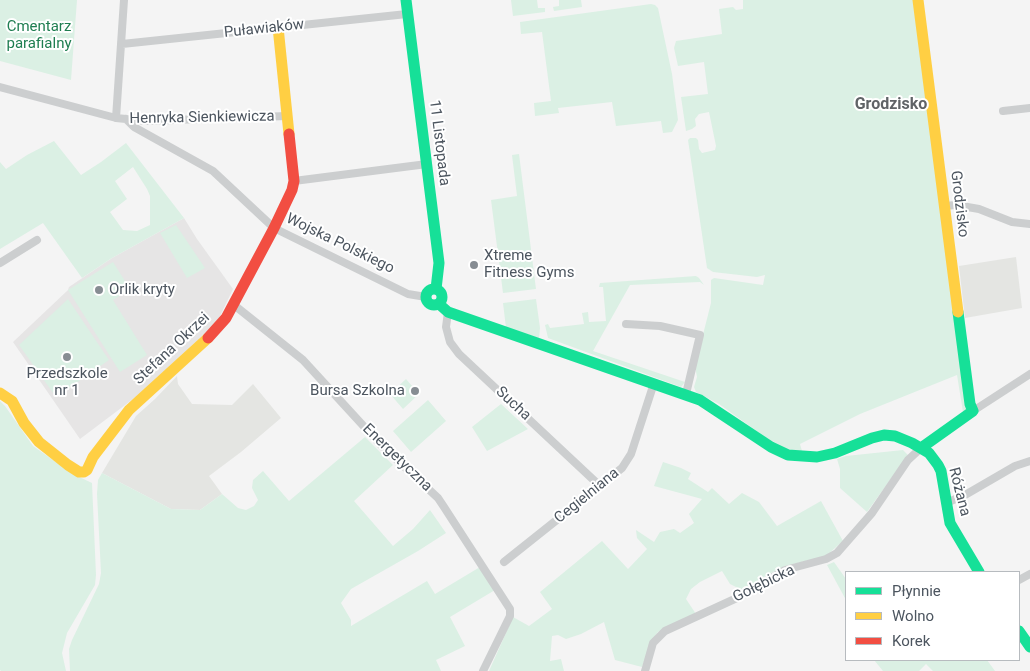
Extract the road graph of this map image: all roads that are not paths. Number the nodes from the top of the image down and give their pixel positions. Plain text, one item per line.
1 (124, 0) edge
2 (406, 0) edge
3 (918, 0) edge
4 (407, 14) junction
5 (278, 27) junction
6 (122, 44) junction
7 (0, 87) edge
8 (1030, 108) edge
9 (1003, 111) dead end
10 (287, 116) junction
11 (116, 118) junction
12 (126, 119) junction
13 (427, 164) junction
14 (294, 181) junction
15 (944, 206) junction
16 (1030, 224) edge
17 (274, 228) junction
18 (37, 240) dead end
19 (0, 263) edge
20 (436, 289) junction
21 (426, 297) junction
22 (234, 305) junction
23 (444, 308) junction
24 (626, 324) dead end
25 (1030, 374) edge
26 (654, 383) junction
27 (0, 393) edge
28 (686, 394) junction
29 (973, 411) junction
30 (921, 448) junction
31 (1030, 461) edge
32 (600, 486) junction
33 (946, 503) junction
34 (504, 562) dead end
35 (978, 571) edge
36 (1020, 632) edge
37 (1030, 647) edge
38 (484, 671) edge
39 (644, 671) edge

1 - 6 street
2 - 4 street, 11 Listopada
3 - 15 street, Grodzisko
4 - 5 street, Puławiaków
4 - 13 street, 11 Listopada
5 - 6 street, Puławiaków
5 - 10 street
6 - 11 street
7 - 11 street, Henryka Sienkiewicza
8 - 9 street
10 - 12 street, Henryka Sienkiewicza
10 - 14 street
11 - 12 street, Henryka Sienkiewicza
12 - 17 street, Wojska Polskiego
13 - 14 street
13 - 20 street, 11 Listopada
14 - 17 street, Stefana Okrzei
15 - 16 street
15 - 29 street, Grodzisko
17 - 21 street, Wojska Polskiego
17 - 22 street, Stefana Okrzei
18 - 19 street
20 - 21 street
20 - 23 street, 11 Listopada
21 - 23 street
22 - 27 street, Stefana Okrzei
22 - 38 street, Energetyczna
23 - 26 street
23 - 32 street, Sucha
24 - 28 street
25 - 29 street
26 - 28 street
26 - 32 street, Cegielniana
28 - 30 street
29 - 30 street
30 - 33 street, Różana
30 - 39 street, Gołębicka
31 - 33 street
32 - 34 street, Cegielniana
33 - 35 street, Różana
36 - 37 street

